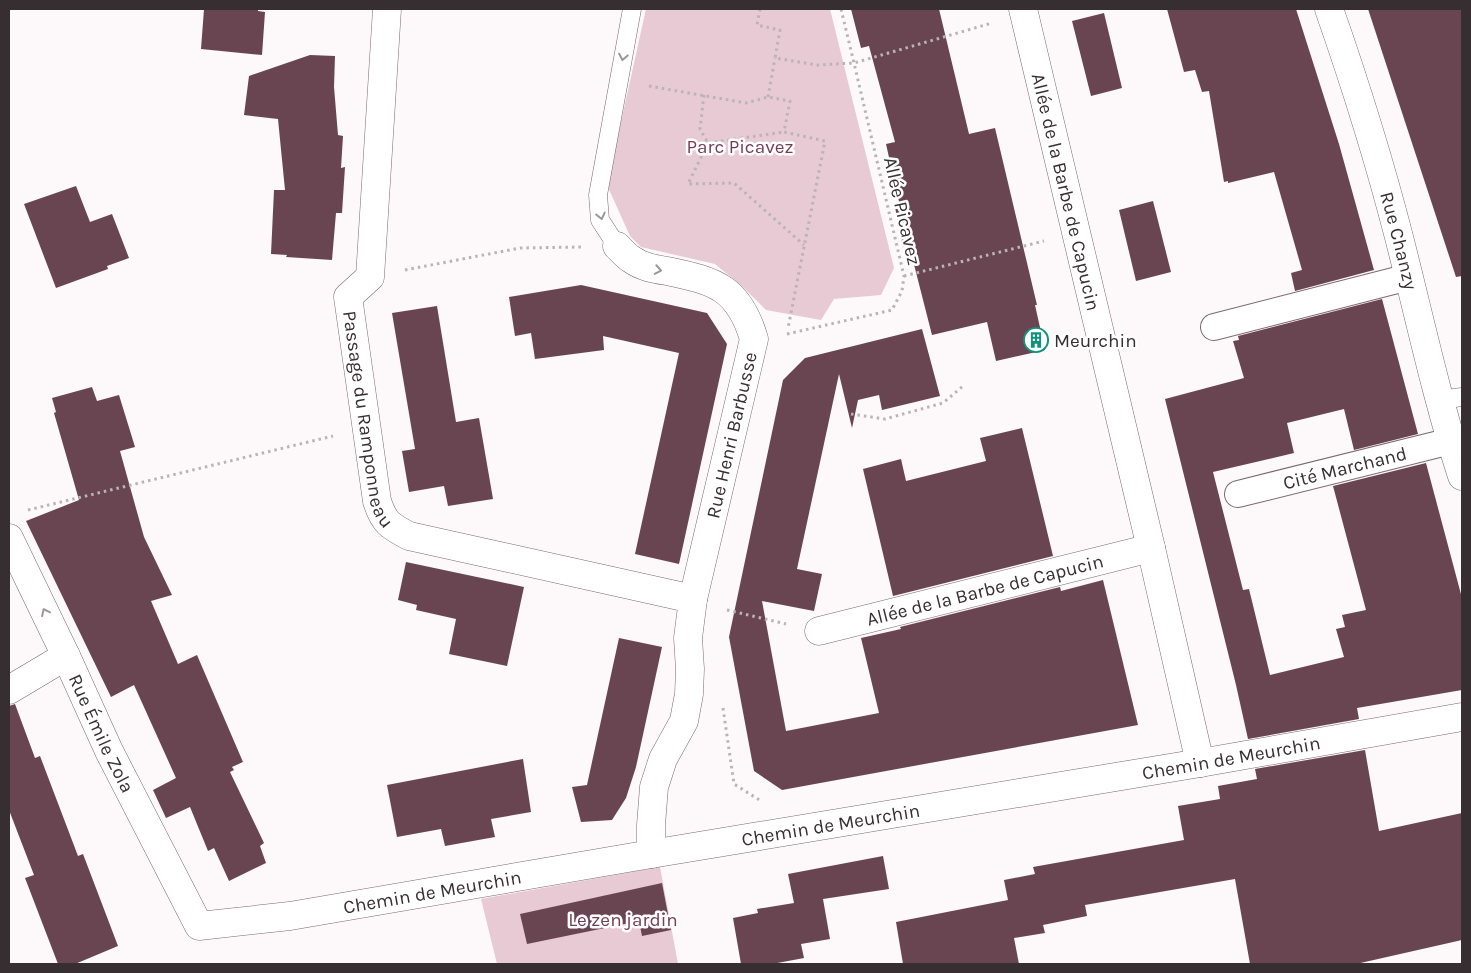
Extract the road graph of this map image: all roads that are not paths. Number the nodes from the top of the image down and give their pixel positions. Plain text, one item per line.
1 (387, 9) edge
2 (632, 9) edge
3 (1329, 9) edge
4 (1023, 11) edge
5 (617, 246) joint
6 (1409, 277) junction
7 (1214, 327) dead end
8 (1451, 399) edge
9 (1451, 441) junction
10 (1462, 476) edge
11 (1238, 494) dead end
12 (9, 538) edge
13 (1152, 548) junction
14 (693, 599) junction
15 (819, 631) road end
16 (66, 656) junction
17 (9, 690) edge
18 (1462, 717) edge
19 (1200, 763) junction
20 (651, 854) junction
21 (199, 926) joint

1 - 14 street, Passage du Ramponneau
2 -> 5 lane, Rue Henri Barbusse
3 - 6 street, Rue Chanzy
4 - 13 street, Allée de la Barbe de Capucin
5 -> 14 street, Rue Henri Barbusse
6 - 7 street
6 - 8 street, Rue Chanzy
8 - 9 street, Rue Chanzy
9 - 10 street, Rue Chanzy
9 - 11 street, Cité Marchand
16 -> 12 street, Rue Émile Zola
13 - 15 street, Allée de la Barbe de Capucin
13 - 19 street, Allée de la Barbe de Capucin
14 - 20 street, Rue Henri Barbusse
16 - 17 street
16 - 21 street, Rue Émile Zola
18 - 19 street, Chemin de Meurchin
19 - 20 street, Chemin de Meurchin
20 - 21 street, Chemin de Meurchin

